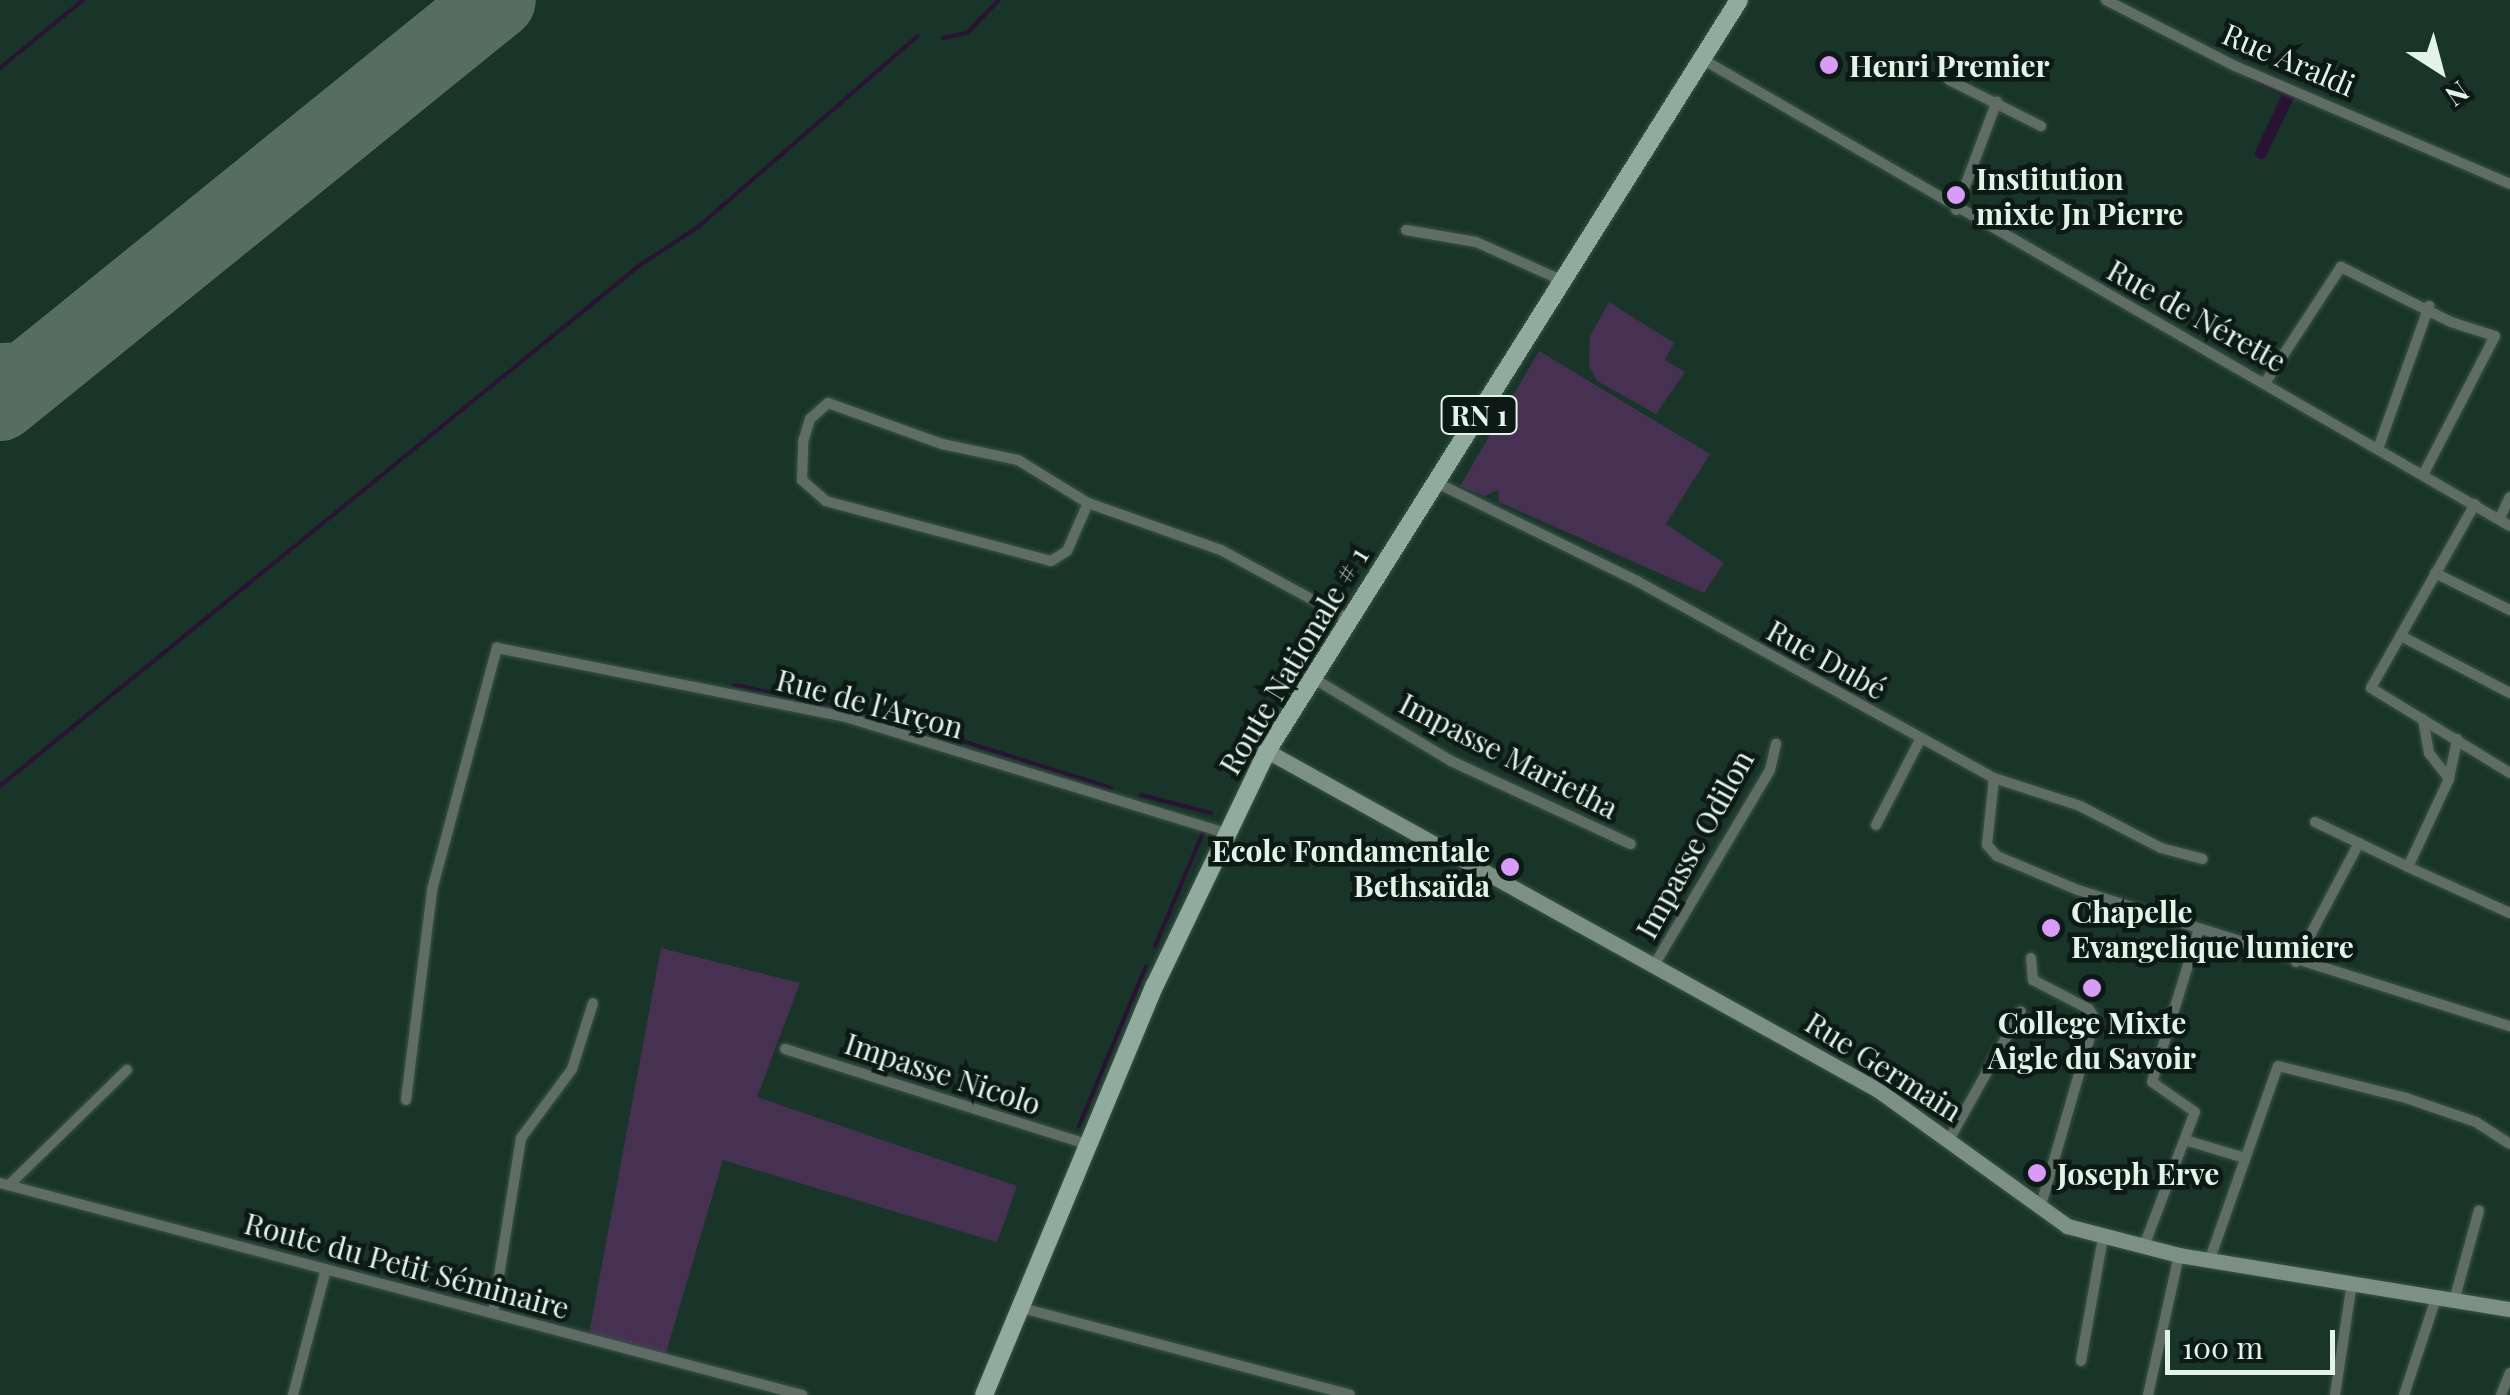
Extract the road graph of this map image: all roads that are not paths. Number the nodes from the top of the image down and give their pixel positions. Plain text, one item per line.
1 (1739, 0) edge
2 (2106, 0) edge
3 (1702, 59) junction
4 (1949, 80) dead end
5 (1997, 100) junction
6 (2042, 126) dead end
7 (2510, 184) edge
8 (1956, 210) junction
9 (1406, 230) dead end
10 (1564, 282) junction
11 (2429, 306) junction
12 (2264, 382) junction
13 (2379, 446) junction
14 (2424, 474) junction
15 (1434, 481) junction
16 (2510, 497) edge
17 (1088, 503) junction
18 (2475, 504) junction
19 (2505, 522) edge
20 (2436, 573) junction
21 (2510, 610) edge
22 (1348, 619) junction
23 (2402, 636) junction
24 (1313, 678) junction
25 (2510, 692) edge
26 (2423, 719) junction
27 (1921, 738) junction
28 (2457, 740) junction
29 (1776, 744) dead end
30 (1267, 750) junction
31 (2510, 772) edge
32 (1994, 778) junction
33 (2448, 779) junction
34 (2315, 822) dead end
35 (1876, 826) dead end
36 (1224, 832) junction
37 (2359, 843) junction
38 (1631, 844) dead end
39 (2203, 858) dead end
40 (2408, 866) junction
41 (2510, 913) edge
42 (2199, 929) junction
43 (2031, 958) dead end
44 (2296, 962) junction
45 (1653, 967) junction
46 (592, 1003) dead end
47 (2021, 1011) dead end
48 (2510, 1026) edge
49 (785, 1049) dead end
50 (127, 1070) dead end
51 (406, 1100) dead end
52 (1950, 1138) junction
53 (2185, 1140) junction
54 (1086, 1144) junction
55 (2510, 1144) edge
56 (2245, 1158) junction
57 (5, 1184) edge
58 (2041, 1204) junction
59 (2480, 1210) dead end
60 (2103, 1237) junction
61 (2144, 1246) junction
62 (2179, 1255) junction
63 (2211, 1256) junction
64 (326, 1269) junction
65 (2352, 1282) junction
66 (2436, 1298) junction
67 (2454, 1300) junction
68 (1018, 1306) junction
69 (2510, 1309) edge
70 (493, 1313) junction
71 (2081, 1360) dead end
72 (2510, 1373) edge
73 (2152, 1394) edge
74 (294, 1395) edge
75 (802, 1395) edge
76 (984, 1395) edge
77 (1350, 1395) edge
78 (2335, 1395) edge
79 (2404, 1395) edge
80 (2501, 1395) edge

1 - 3 main road, Route Nationale # 1 / RN 1
2 - 7 street, Rue Araldi
3 - 8 street, Rue de Nérette
3 - 10 main road, Route Nationale # 1 / RN 1
4 - 5 street
5 - 6 street
5 - 8 street
8 - 12 street, Rue de Nérette
9 - 10 street
10 - 15 main road, Route Nationale # 1 / RN 1
11 - 12 street
11 - 13 street
11 - 14 street
12 - 13 street, Rue de Nérette
13 - 14 street, Rue de Nérette
14 - 18 street, Rue de Nérette
15 - 22 main road, Route Nationale # 1 / RN 1
15 - 27 street, Rue Dubé
16 - 19 street
17 - 17 street
17 - 22 street
18 - 19 street, Rue de Nérette
18 - 20 street
20 - 21 street
20 - 23 street
22 - 24 main road, Route Nationale # 1 / RN 1
23 - 25 street
23 - 26 street
24 - 30 main road, Route Nationale # 1 / RN 1
24 - 38 street, Impasse Marietha
26 - 28 street
26 - 33 street
27 - 32 street, Rue Dubé
27 - 35 street
28 - 31 street
28 - 33 street
29 - 45 street, Impasse Odilon
30 - 36 main road, Route Nationale # 1 / RN 1
30 - 45 street, Rue Germain
32 - 39 street, Rue Dubé
32 - 42 street
33 - 40 street
34 - 37 street
36 - 51 street, Rue de l'Arçon
36 - 54 main road, Route Nationale # 1 / RN 1
37 - 40 street
37 - 44 street
40 - 41 street
42 - 44 street
42 - 53 street
43 - 58 street
44 - 48 street
45 - 52 street, Rue Germain
46 - 70 street
47 - 52 street
49 - 54 street, Impasse Nicolo
50 - 57 street
52 - 58 street, Rue Germain
53 - 56 street
53 - 61 street
54 - 68 main road, Route Nationale # 1 / RN 1
55 - 56 street
56 - 63 street
57 - 64 street, Route du Petit Séminaire
58 - 60 street, Rue Germain
59 - 67 street
60 - 61 street, Rue Germain
60 - 71 street
61 - 62 street, Rue Germain
62 - 63 street, Rue Germain
62 - 73 street
63 - 65 street, Rue Germain
64 - 70 street, Route du Petit Séminaire
64 - 74 street
65 - 66 street, Rue Germain
65 - 78 street
66 - 67 street, Rue Germain
66 - 79 street
67 - 69 street, Rue Germain
68 - 76 main road, Route Nationale # 1 / RN 1
68 - 77 street
70 - 75 street, Route du Petit Séminaire
72 - 80 street

